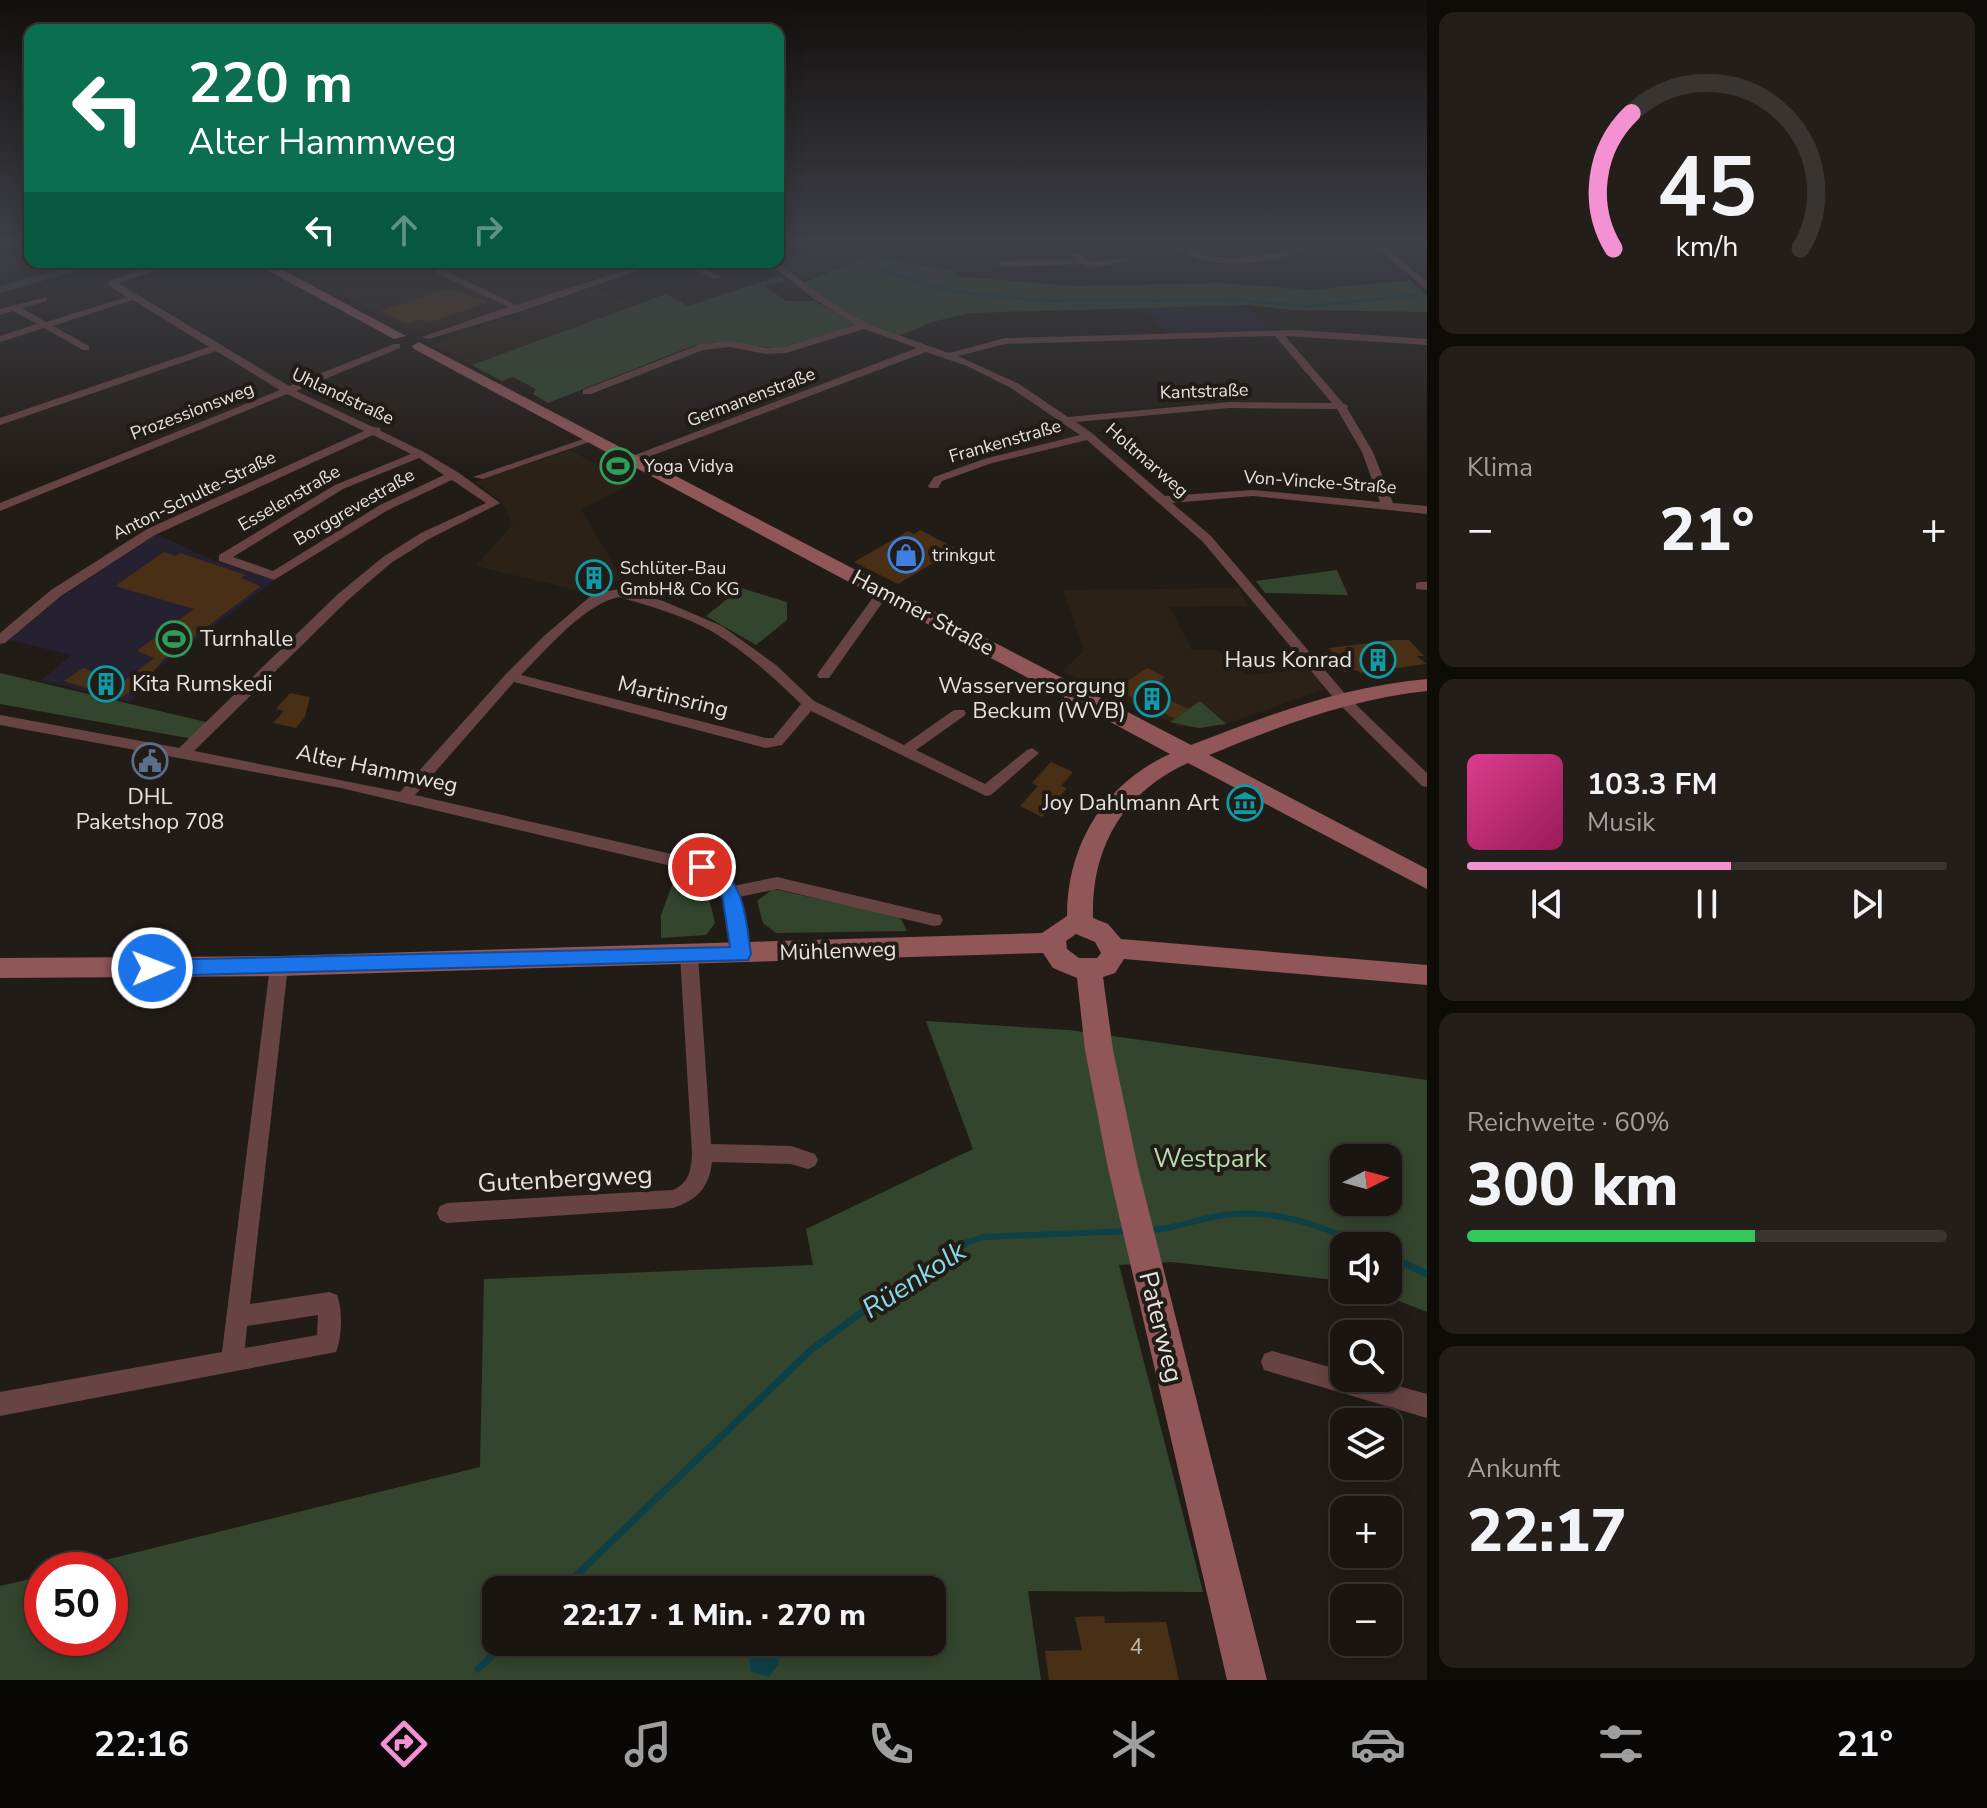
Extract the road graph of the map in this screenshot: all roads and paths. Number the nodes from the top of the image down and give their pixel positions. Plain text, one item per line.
1 (34, 318) edge
2 (67, 318) edge
3 (169, 318) edge
4 (358, 318) edge
5 (491, 318) edge
6 (852, 318) edge
7 (46, 325) junction
8 (864, 326) junction
9 (1278, 334) junction
10 (0, 339) edge
11 (398, 341) junction
12 (423, 341) junction
13 (1427, 342) edge
14 (86, 348) dead end
15 (215, 348) junction
16 (927, 348) junction
17 (949, 356) junction
18 (291, 392) junction
19 (587, 392) dead end
20 (1343, 406) junction
21 (1068, 420) junction
22 (0, 422) edge
23 (376, 430) junction
24 (1089, 436) junction
25 (593, 439) junction
26 (420, 454) junction
27 (631, 460) junction
28 (455, 475) junction
29 (479, 477) dead end
30 (934, 486) dead end
31 (1162, 500) junction
32 (1387, 504) junction
33 (0, 507) edge
34 (1427, 510) edge
35 (274, 576) joint
36 (884, 592) junction
37 (0, 640) edge
38 (824, 675) dead end
39 (511, 677) junction
40 (1427, 685) edge
41 (1342, 699) junction
42 (809, 704) junction
43 (959, 713) dead end
44 (0, 720) edge
45 (905, 751) junction
46 (183, 753) junction
47 (1032, 753) dead end
48 (1190, 754) junction
49 (1427, 782) edge
50 (405, 796) junction
51 (1427, 880) edge
52 (731, 893) junction
53 (934, 920) dead end
54 (1080, 924) junction
55 (1052, 943) junction
56 (1113, 948) junction
57 (741, 954) junction
58 (689, 955) junction
59 (279, 966) junction
60 (0, 968) edge
61 (1089, 971) junction
62 (1427, 975) edge
63 (702, 1153) junction
64 (808, 1160) dead end
65 (447, 1213) dead end
66 (237, 1317) junction
67 (232, 1362) junction
68 (1272, 1362) dead end
69 (0, 1404) edge
70 (1427, 1406) edge
71 (1247, 1680) edge

1 - 7 street
2 - 7 street
3 - 15 street, Uhlandstraße
4 - 11 main road
5 - 12 street
6 - 8 street, Holtmarweg
7 - 10 street
7 - 14 street
8 - 16 street, Holtmarweg
8 - 19 street
9 - 13 street
9 - 17 street
9 - 20 street
11 - 12 main road
11 - 18 street, Prozessionsweg
12 - 25 main road, Hammer Straße
15 - 18 street, Uhlandstraße
15 - 22 street
16 - 17 street, Holtmarweg
16 - 27 street, Germanenstraße
17 - 21 street, Holtmarweg
18 - 23 street, Uhlandstraße
18 - 33 street, Prozessionsweg
20 - 21 street, Kantstraße
20 - 32 street
21 - 24 street, Holtmarweg
23 - 26 street, Uhlandstraße
23 - 37 street, Anton-Schulte-Straße
24 - 30 street, Frankenstraße
24 - 31 street, Holtmarweg
25 - 27 main road, Hammer Straße
25 - 29 street
26 - 28 street, Uhlandstraße
26 - 35 street, Esselenstraße
27 - 36 main road, Hammer Straße
28 - 35 street, Borggrevestraße
28 - 46 street, Uhlandstraße
31 - 32 street, Von-Vincke-Straße
31 - 41 street, Holtmarweg
32 - 34 street, Von-Vincke-Straße
36 - 38 street
36 - 48 main road, Hammer Straße
39 - 42 street, Martinsring
39 - 42 street
39 - 50 street
40 - 41 main road
41 - 48 main road
41 - 49 street, Holtmarweg
42 - 45 street
43 - 45 street
44 - 46 street, Alter Hammweg
45 - 47 street
46 - 50 street, Alter Hammweg
48 - 51 main road, Hammer Straße
48 - 54 main road
50 - 52 street, Alter Hammweg
52 - 53 street
52 - 57 street
54 - 55 main road
54 - 56 main road
55 - 57 main road, Mühlenweg
55 - 61 main road
56 - 61 main road
56 - 62 main road
57 - 58 main road, Mühlenweg
58 - 59 main road, Mühlenweg
58 - 63 street, Gutenbergweg
59 - 60 main road, Mühlenweg
59 - 66 street
61 - 71 main road, Paterweg
63 - 64 street
63 - 65 street, Gutenbergweg
66 - 67 street
66 - 67 street
67 - 69 street
68 - 70 street

